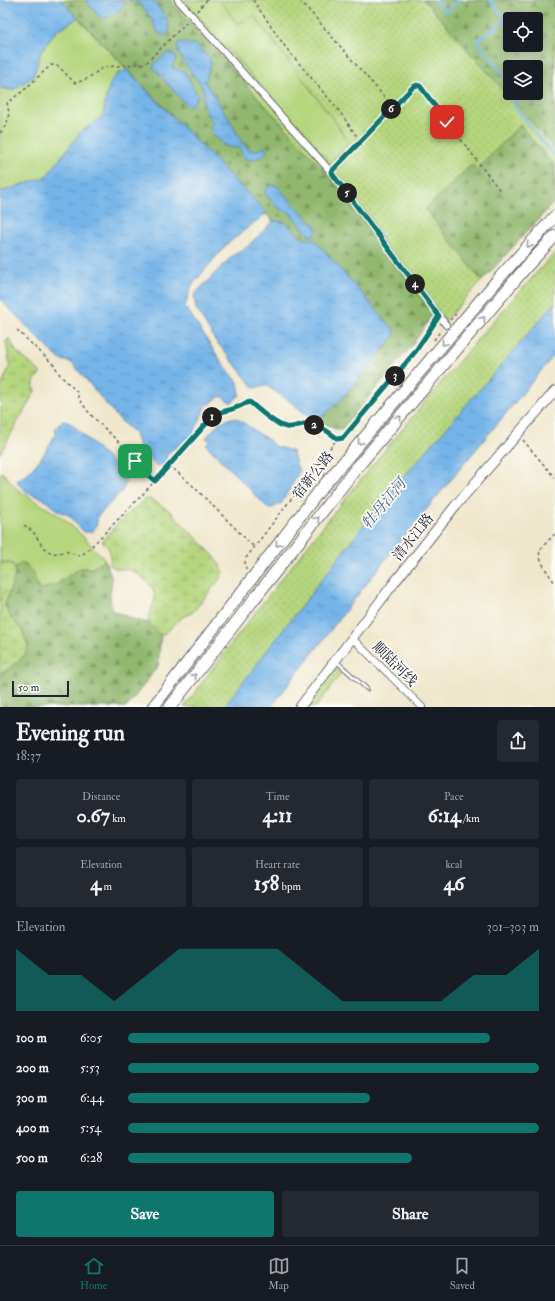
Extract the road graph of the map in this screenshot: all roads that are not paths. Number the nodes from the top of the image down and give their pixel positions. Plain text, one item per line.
1 (178, 0) edge
2 (555, 216) edge
3 (555, 236) edge
4 (446, 325) dead end
5 (555, 391) edge
6 (352, 638) junction
7 (335, 660) junction
8 (367, 689) dead end
9 (154, 707) edge
10 (170, 707) edge
11 (300, 707) edge
12 (422, 707) edge

1 - 4 street
2 -> 9 highway, 宿新公路
10 -> 3 highway, 宿新公路
5 - 6 street, 清水江路
6 - 7 street, 清水江路
6 - 12 street, 顺陆河线
7 - 8 lane
7 - 11 street, 清水江路

